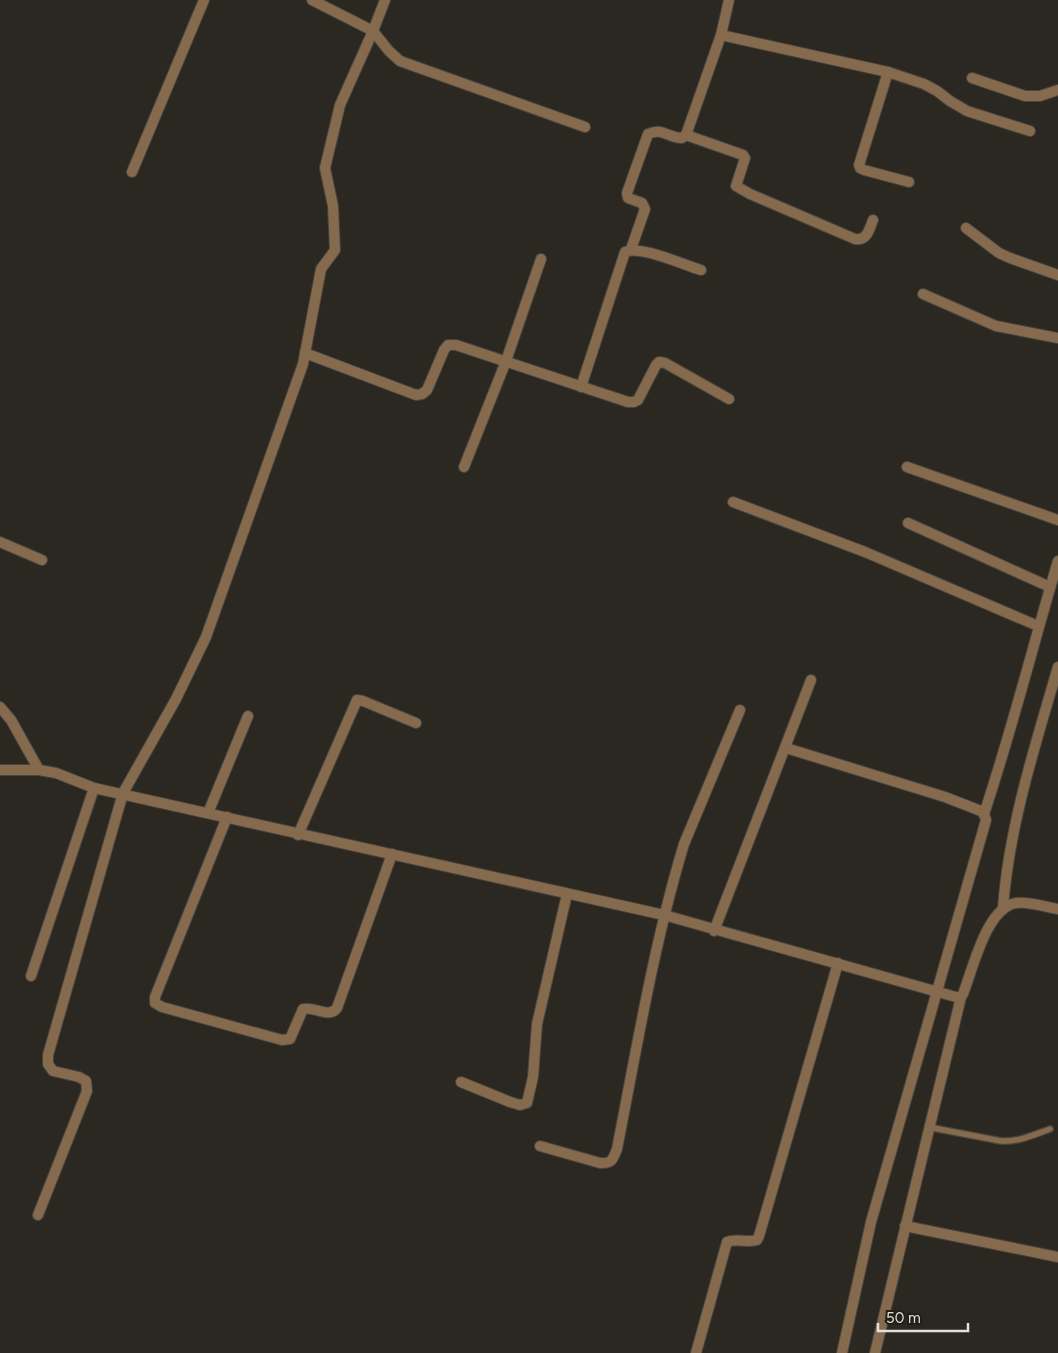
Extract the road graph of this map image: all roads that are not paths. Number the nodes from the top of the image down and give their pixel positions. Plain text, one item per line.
1 (204, 0) edge
2 (312, 0) edge
3 (385, 0) edge
4 (729, 0) edge
5 (373, 30) junction
6 (721, 35) junction
7 (888, 72) junction
8 (972, 78) dead end
9 (1058, 90) edge
10 (585, 127) dead end
11 (1030, 131) dead end
12 (686, 134) junction
13 (132, 172) dead end
14 (909, 182) dead end
15 (873, 220) dead end
16 (966, 228) dead end
17 (631, 249) junction
18 (541, 259) dead end
19 (701, 270) dead end
20 (1058, 275) edge
21 (923, 294) dead end
22 (1058, 338) edge
23 (305, 353) junction
24 (506, 362) junction
25 (581, 387) junction
26 (729, 399) dead end
27 (464, 467) dead end
28 (907, 467) dead end
29 (734, 502) dead end
30 (1058, 520) edge
31 (908, 523) dead end
32 (0, 542) edge
33 (42, 560) dead end
34 (1058, 561) edge
35 (1050, 587) junction
36 (1038, 626) junction
37 (1058, 667) edge
38 (811, 680) dead end
39 (0, 707) edge
40 (740, 710) dead end
41 (248, 716) dead end
42 (416, 723) dead end
43 (786, 748) junction
44 (0, 770) edge
45 (39, 770) junction
46 (94, 788) junction
47 (123, 793) junction
48 (208, 813) junction
49 (984, 814) junction
50 (227, 817) junction
51 (298, 835) junction
52 (392, 854) junction
53 (567, 894) junction
54 (1003, 908) junction
55 (1058, 909) edge
56 (664, 916) junction
57 (714, 931) junction
58 (838, 963) junction
59 (31, 976) dead end
60 (937, 991) junction
61 (955, 996) junction
62 (461, 1082) dead end
63 (928, 1126) junction
64 (1050, 1129) dead end
65 (540, 1146) dead end
66 (38, 1215) dead end
67 (905, 1226) junction
68 (1058, 1257) edge
69 (696, 1353) edge
70 (842, 1353) edge
71 (875, 1353) edge

1 - 13 street
2 - 5 street
3 - 5 street
4 - 6 street
5 - 10 street
5 - 23 street
6 - 7 street
6 - 12 street
7 - 11 street
7 - 14 street
8 - 9 street
12 - 15 street
12 - 17 street
16 - 20 street
17 - 19 street
17 - 25 street
18 - 24 street
21 - 22 street
23 - 24 street
23 - 47 street
24 - 25 street
24 - 27 street
25 - 26 street
28 - 30 street
29 - 36 street
31 - 35 street
32 - 33 street
34 - 35 street
35 - 36 street
36 - 49 street
37 - 54 street
38 - 43 street
39 - 45 street
40 - 56 street
41 - 48 street
42 - 51 street
43 - 49 street
43 - 57 street
44 - 45 street
45 - 46 street
46 - 47 street
46 - 59 street
47 - 48 street
47 - 66 street
48 - 50 street
49 - 60 street
50 - 51 street
50 - 52 street
51 - 52 street
52 - 53 street
53 - 56 street
53 - 62 street
54 - 55 street
54 - 61 street
56 - 57 street
56 - 65 street
57 - 58 street
58 - 60 street
58 - 69 street
60 - 61 street
60 - 70 street
61 - 63 street
63 - 64 lane
63 - 67 street
67 - 68 street
67 - 71 street

